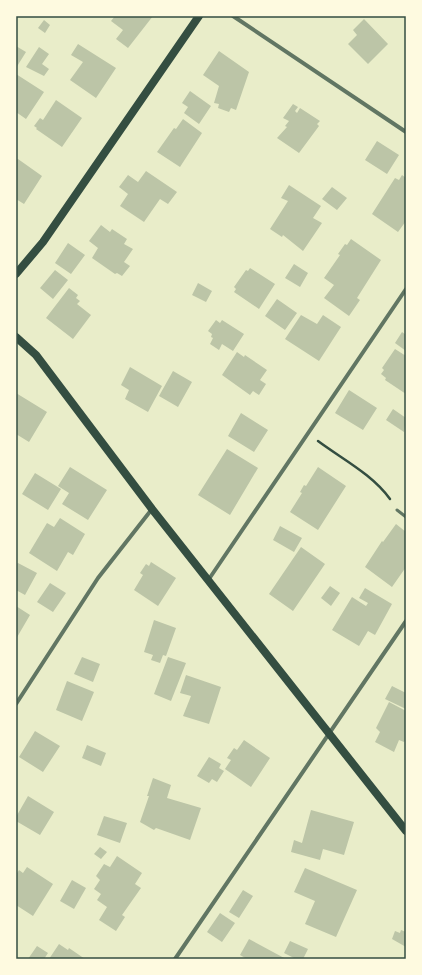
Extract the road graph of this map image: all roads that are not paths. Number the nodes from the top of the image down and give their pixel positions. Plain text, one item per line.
1 (199, 16) edge
2 (233, 16) edge
3 (406, 132) edge
4 (16, 274) edge
5 (406, 289) edge
6 (16, 337) edge
7 (152, 509) junction
8 (397, 510) road end
9 (406, 517) edge
10 (208, 579) junction
11 (406, 621) edge
12 (16, 704) edge
13 (329, 734) junction
14 (406, 831) edge
15 (175, 959) edge

1 - 4 main road
2 - 3 street
5 - 10 street
6 - 7 main road
7 - 10 main road
7 - 12 street
8 - 9 lane
10 - 13 main road
11 - 13 street
13 - 14 main road
13 - 15 street

